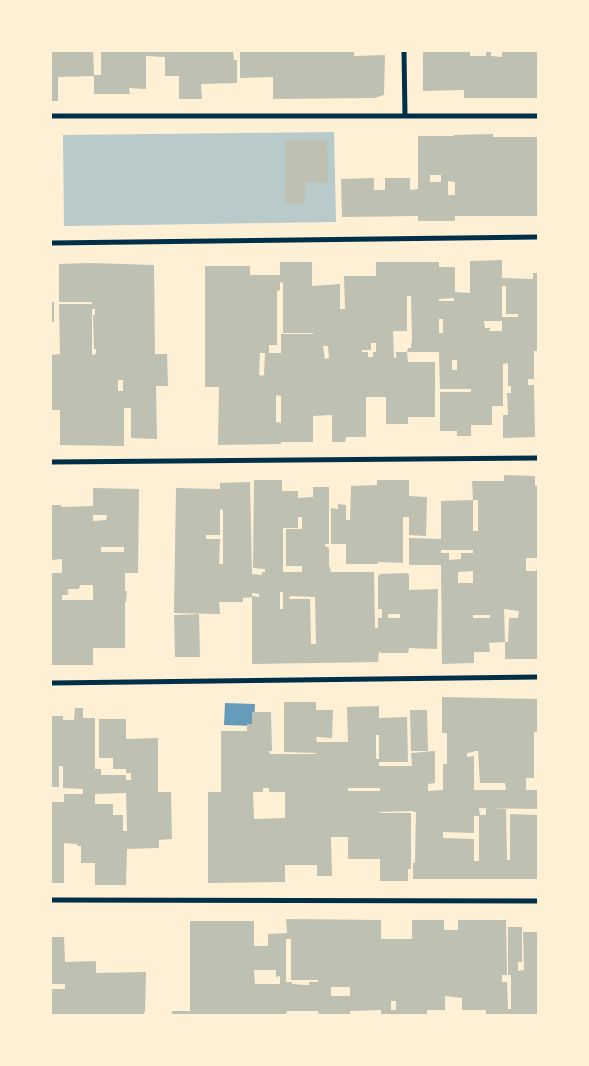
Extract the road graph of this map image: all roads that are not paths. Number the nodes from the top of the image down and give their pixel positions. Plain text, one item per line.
1 (404, 51) edge
2 (51, 116) edge
3 (405, 116) junction
4 (538, 116) edge
5 (538, 237) edge
6 (51, 242) edge
7 (538, 458) edge
8 (51, 462) edge
9 (538, 677) edge
10 (51, 683) edge
11 (51, 900) edge
12 (538, 901) edge

1 - 3 street
2 - 3 street
3 - 4 street
5 - 6 street
7 - 8 street
9 - 10 street
11 - 12 street

